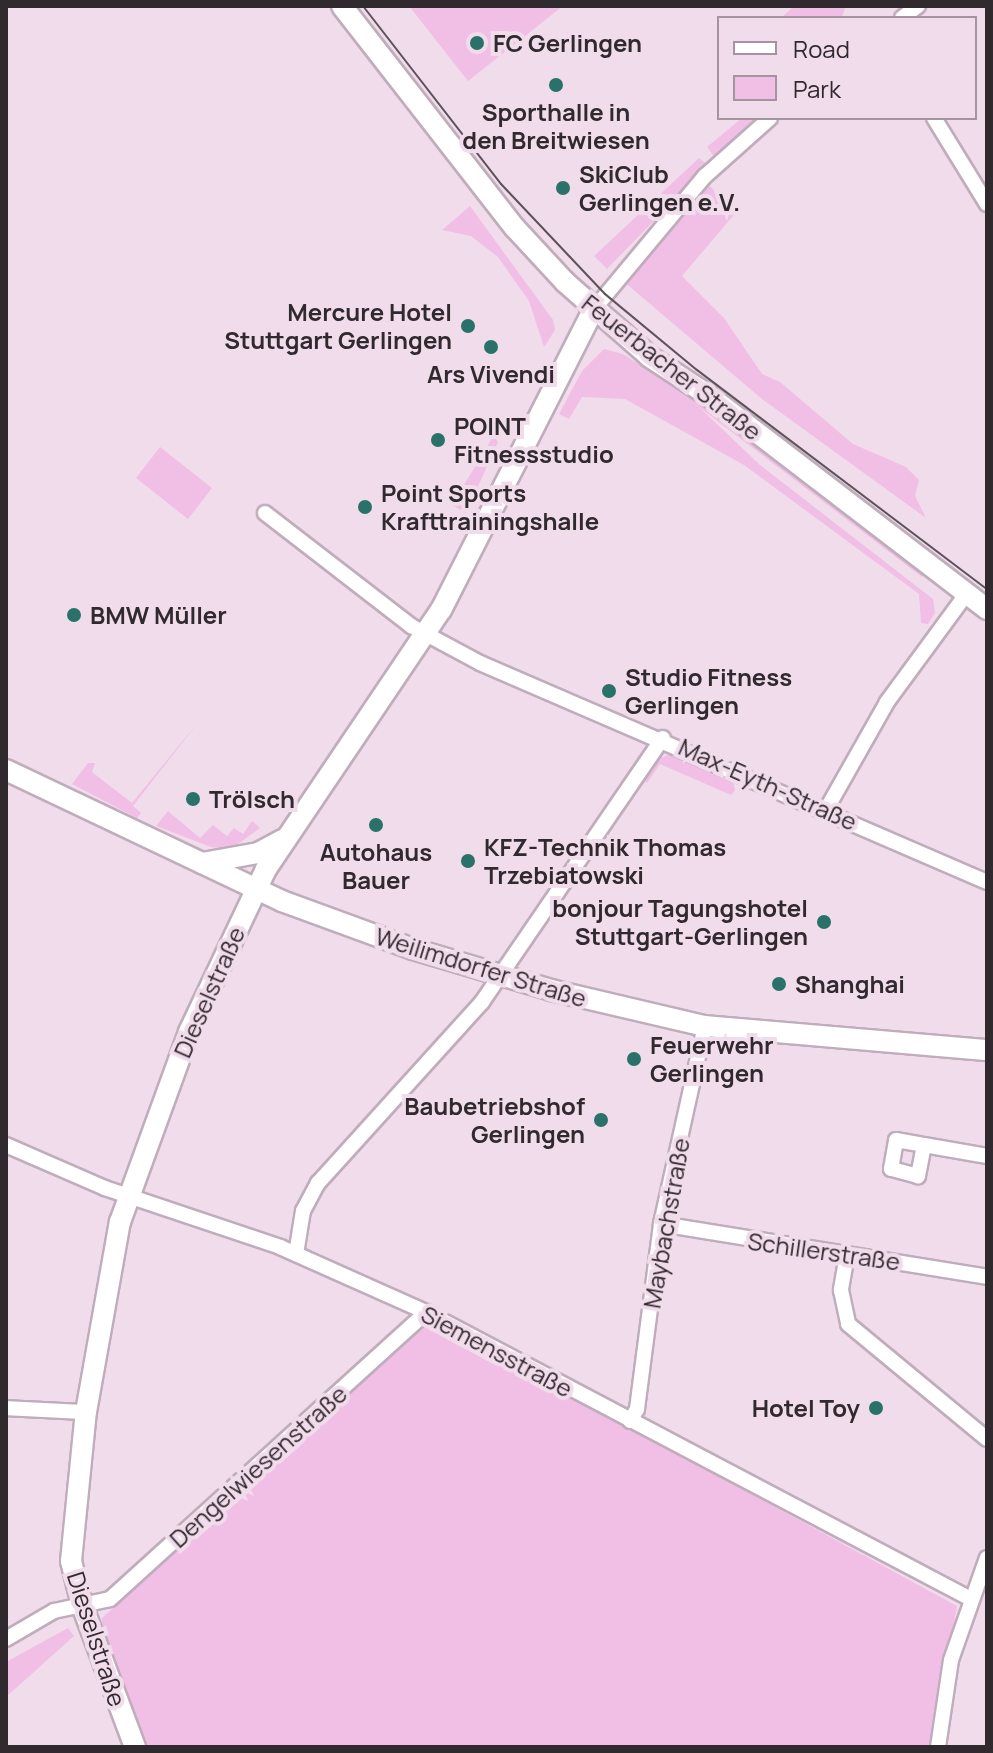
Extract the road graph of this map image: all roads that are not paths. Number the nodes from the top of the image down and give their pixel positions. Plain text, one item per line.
1 (342, 6) edge
2 (768, 120) edge
3 (935, 120) edge
4 (987, 204) edge
5 (594, 309) junction
6 (265, 513) dead end
7 (967, 593) junction
8 (987, 609) edge
9 (426, 635) junction
10 (663, 738) junction
11 (6, 770) edge
12 (826, 810) junction
13 (282, 840) junction
14 (199, 863) junction
15 (987, 882) edge
16 (255, 890) junction
17 (498, 975) junction
18 (705, 1026) junction
19 (987, 1050) edge
20 (6, 1145) edge
21 (924, 1145) dead end
22 (987, 1156) edge
23 (129, 1195) junction
24 (661, 1224) junction
25 (296, 1254) junction
26 (847, 1255) junction
27 (987, 1277) edge
28 (426, 1312) junction
29 (6, 1408) edge
30 (86, 1412) junction
31 (630, 1421) junction
32 (987, 1439) edge
33 (985, 1565) edge
34 (969, 1598) junction
35 (82, 1605) junction
36 (6, 1639) edge
37 (135, 1747) edge
38 (938, 1747) edge

1 - 5 main road, Feuerbacher Straße
2 - 5 street
3 - 4 street
5 - 7 main road, Feuerbacher Straße
5 - 9 main road, Dieselstraße
6 - 9 street, Max-Eyth-Straße
7 - 8 main road, Feuerbacher Straße
7 - 12 street
9 - 10 street, Max-Eyth-Straße
9 - 13 main road, Dieselstraße
10 - 12 street, Max-Eyth-Straße
10 - 17 street
11 - 14 main road, Weilimdorfer Straße
12 - 15 street, Max-Eyth-Straße
13 - 14 main road
13 - 16 main road, Dieselstraße
14 - 16 main road, Weilimdorfer Straße
16 - 17 main road, Weilimdorfer Straße
16 - 23 main road, Dieselstraße
17 - 18 main road, Weilimdorfer Straße
17 - 25 street
18 - 19 main road, Weilimdorfer Straße
18 - 24 street, Maybachstraße
20 - 23 street, Siemensstraße
21 - 22 street
23 - 25 street, Siemensstraße
23 - 30 main road, Dieselstraße
24 - 26 street, Schillerstraße
24 - 31 street, Maybachstraße
25 - 28 street, Siemensstraße
26 - 27 street, Schillerstraße
26 - 32 street
28 - 31 street, Siemensstraße
28 - 35 street, Dengelwiesenstraße
29 - 30 street
30 - 35 main road, Dieselstraße
31 - 34 street, Siemensstraße
33 - 34 street
34 - 38 street
35 - 36 street, Dengelwiesenstraße
35 - 37 main road, Dieselstraße

